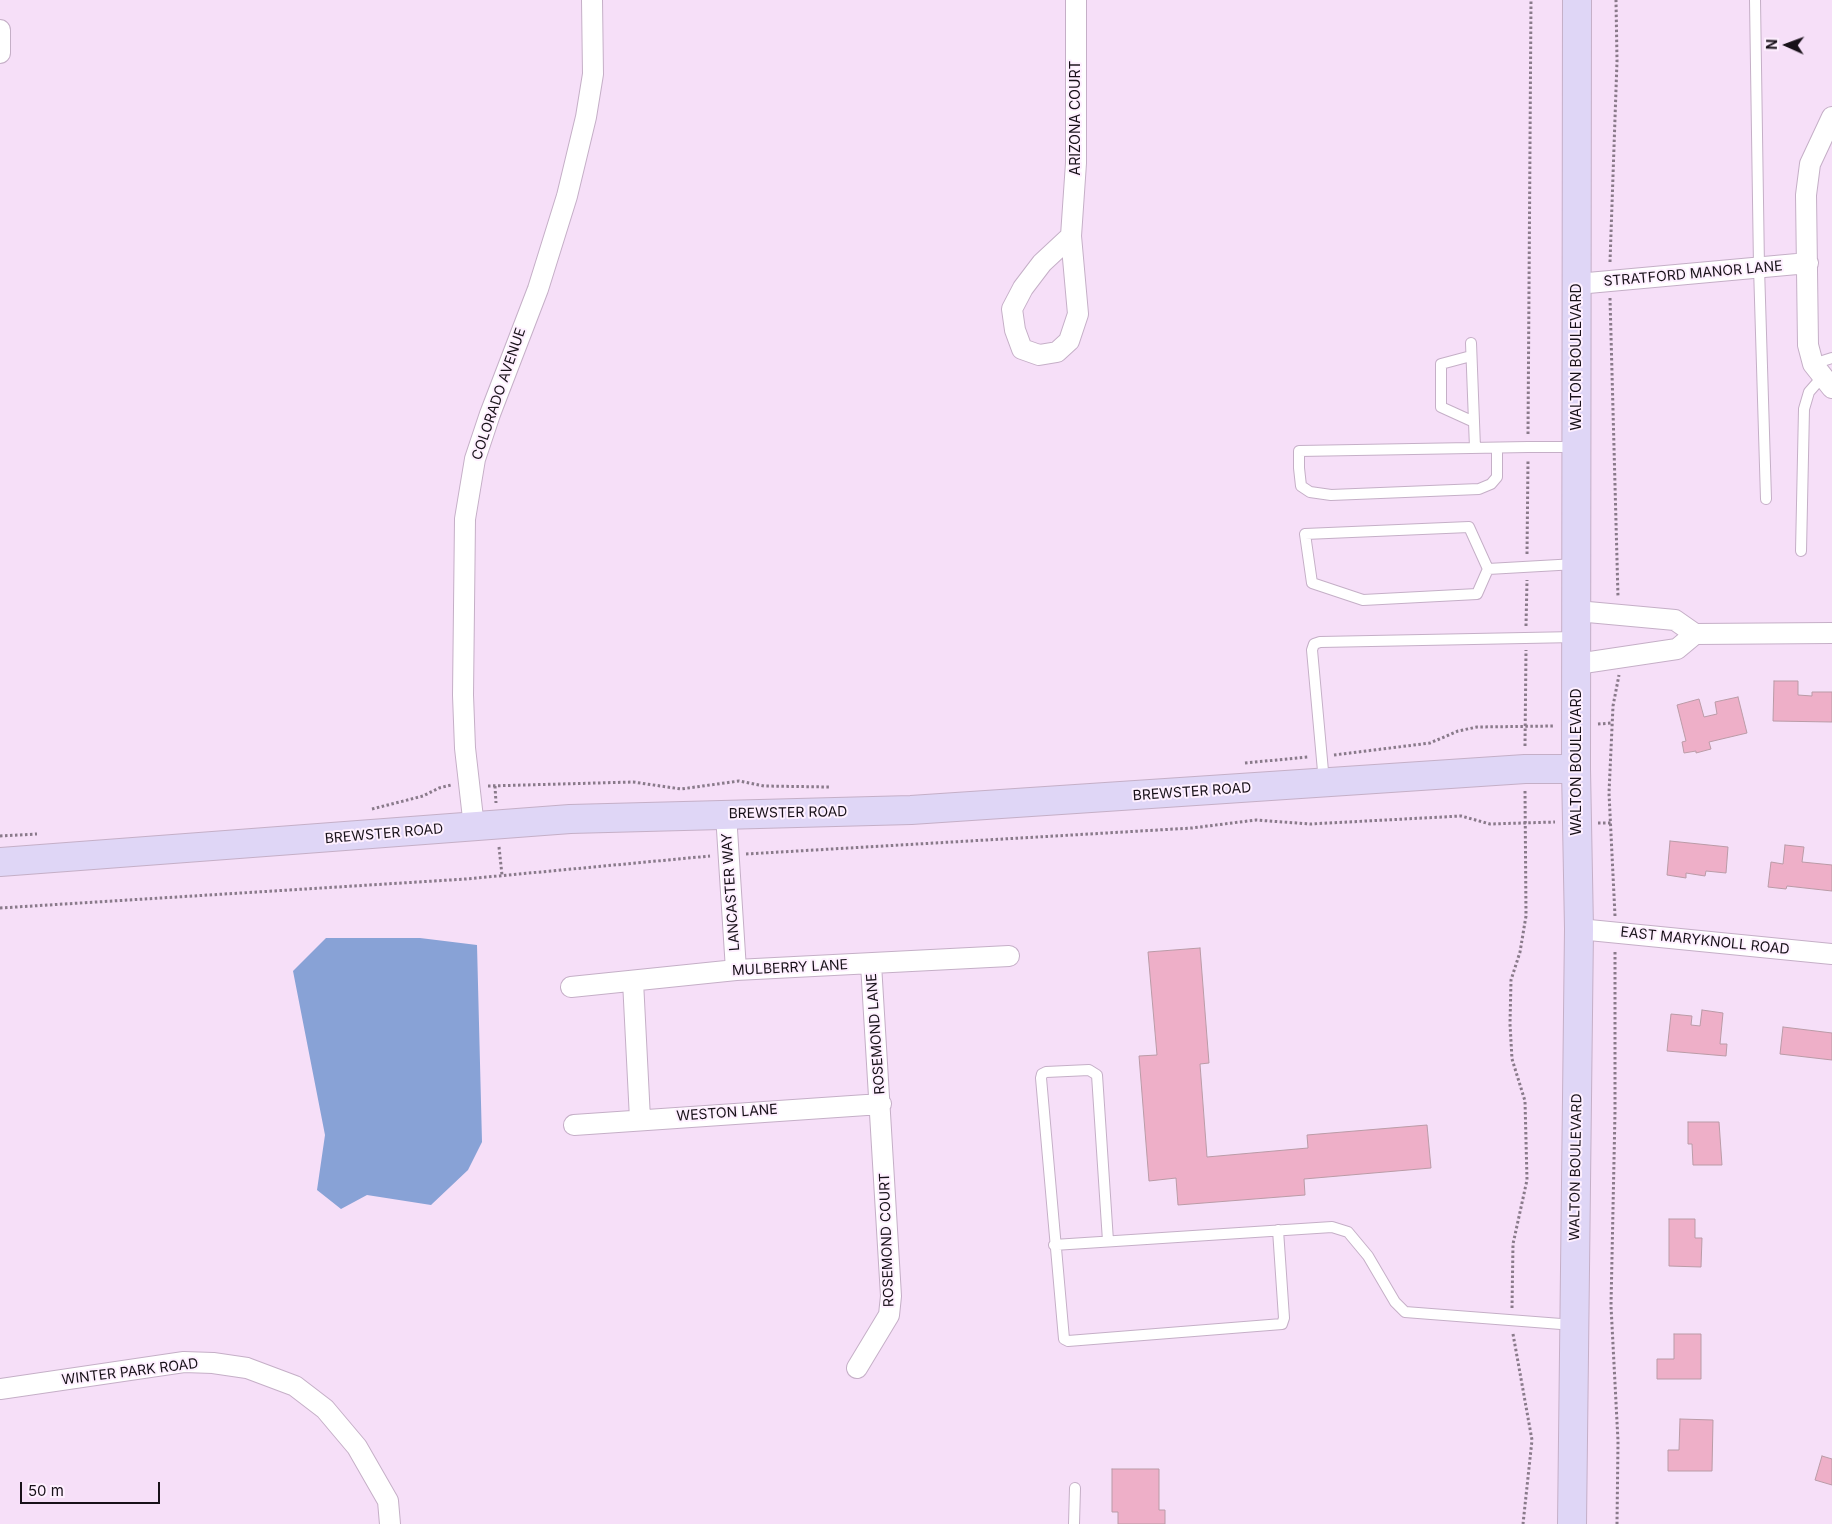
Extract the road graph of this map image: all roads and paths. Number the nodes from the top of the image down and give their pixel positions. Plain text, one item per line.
1 (592, 0) edge
2 (1076, 0) edge
3 (1577, 0) edge
4 (1616, 0) edge
5 (1755, 0) edge
6 (0, 30) edge
7 (0, 53) edge
8 (1832, 117) edge
9 (1071, 236) junction
10 (1808, 263) junction
11 (1759, 268) junction
12 (1610, 281) junction
13 (1577, 284) junction
14 (1471, 343) dead end
15 (1472, 356) junction
16 (1832, 358) edge
17 (1823, 376) edge
18 (1474, 422) junction
19 (1577, 447) junction
20 (1475, 448) junction
21 (1497, 448) junction
22 (1766, 499) dead end
23 (1801, 551) dead end
24 (1577, 564) junction
25 (1488, 569) junction
26 (1619, 615) junction
27 (1577, 624) junction
28 (1832, 633) edge
29 (1695, 634) junction
30 (1622, 658) junction
31 (1577, 664) junction
32 (1526, 728) dead end
33 (1322, 756) junction
34 (1238, 763) dead end
35 (1576, 769) junction
36 (1324, 783) junction
37 (469, 785) junction
38 (833, 788) dead end
39 (368, 810) dead end
40 (726, 814) junction
41 (1525, 822) dead end
42 (474, 827) junction
43 (46, 834) dead end
44 (0, 836) edge
45 (728, 855) junction
46 (0, 862) edge
47 (0, 908) edge
48 (1578, 929) junction
49 (1615, 932) junction
50 (1832, 954) edge
51 (1009, 956) dead end
52 (871, 964) junction
53 (736, 970) junction
54 (633, 981) junction
55 (571, 987) dead end
56 (881, 1104) junction
57 (640, 1119) junction
58 (574, 1125) dead end
59 (1278, 1230) junction
60 (1108, 1241) junction
61 (1054, 1245) junction
62 (1575, 1325) junction
63 (857, 1368) dead end
64 (0, 1389) edge
65 (1075, 1488) dead end
66 (390, 1524) edge
67 (1074, 1524) edge
68 (1572, 1524) edge
69 (1617, 1524) edge

1 - 37 street, COLORADO AVENUE
2 - 9 street, ARIZONA COURT
3 - 13 street, WALTON BOULEVARD
4 - 12 path
5 - 11 lane
6 - 7 street
8 - 10 street
9 - 9 street, ARIZONA COURT
10 - 11 street, STRATFORD MANOR LANE
10 - 17 street
11 - 12 street, STRATFORD MANOR LANE
11 - 22 lane
12 - 13 street, STRATFORD MANOR LANE
12 - 26 path
13 - 19 street, WALTON BOULEVARD
14 - 15 lane
15 - 18 lane
15 - 18 lane
16 - 17 lane
17 - 23 lane
18 - 20 lane
19 - 21 lane
19 - 24 street, WALTON BOULEVARD
20 - 21 lane
20 - 21 lane
24 - 25 lane
24 - 27 street, WALTON BOULEVARD
25 - 25 lane
26 - 27 street
26 - 29 street
27 - 31 street, WALTON BOULEVARD
27 - 33 lane
28 - 29 street
29 - 30 street
30 - 31 street
30 - 49 path
31 - 35 street, WALTON BOULEVARD
32 - 33 path
33 - 34 path
33 - 36 lane
35 - 36 street, BREWSTER ROAD
35 - 48 street, WALTON BOULEVARD
36 - 40 street, BREWSTER ROAD
37 - 38 path
37 - 39 path
37 - 42 street, COLORADO AVENUE
40 - 42 street, BREWSTER ROAD
40 - 45 street, LANCASTER WAY
41 - 45 path
42 - 46 street, BREWSTER ROAD
43 - 44 path
45 - 47 path
45 - 53 street, LANCASTER WAY
48 - 49 street, EAST MARYKNOLL ROAD
48 - 62 street, WALTON BOULEVARD
49 - 50 street, EAST MARYKNOLL ROAD
49 - 69 path
51 - 52 street, MULBERRY LANE
52 - 53 street, MULBERRY LANE
52 - 56 street, ROSEMOND LANE
53 - 54 street, MULBERRY LANE
54 - 55 street, MULBERRY LANE
54 - 57 street
56 - 57 street, WESTON LANE
56 - 63 street, ROSEMOND COURT
57 - 58 street, WESTON LANE
59 - 60 lane
59 - 61 lane
59 - 62 lane
60 - 61 lane
60 - 61 lane
62 - 68 street, WALTON BOULEVARD
64 - 66 street, WINTER PARK ROAD
65 - 67 lane

